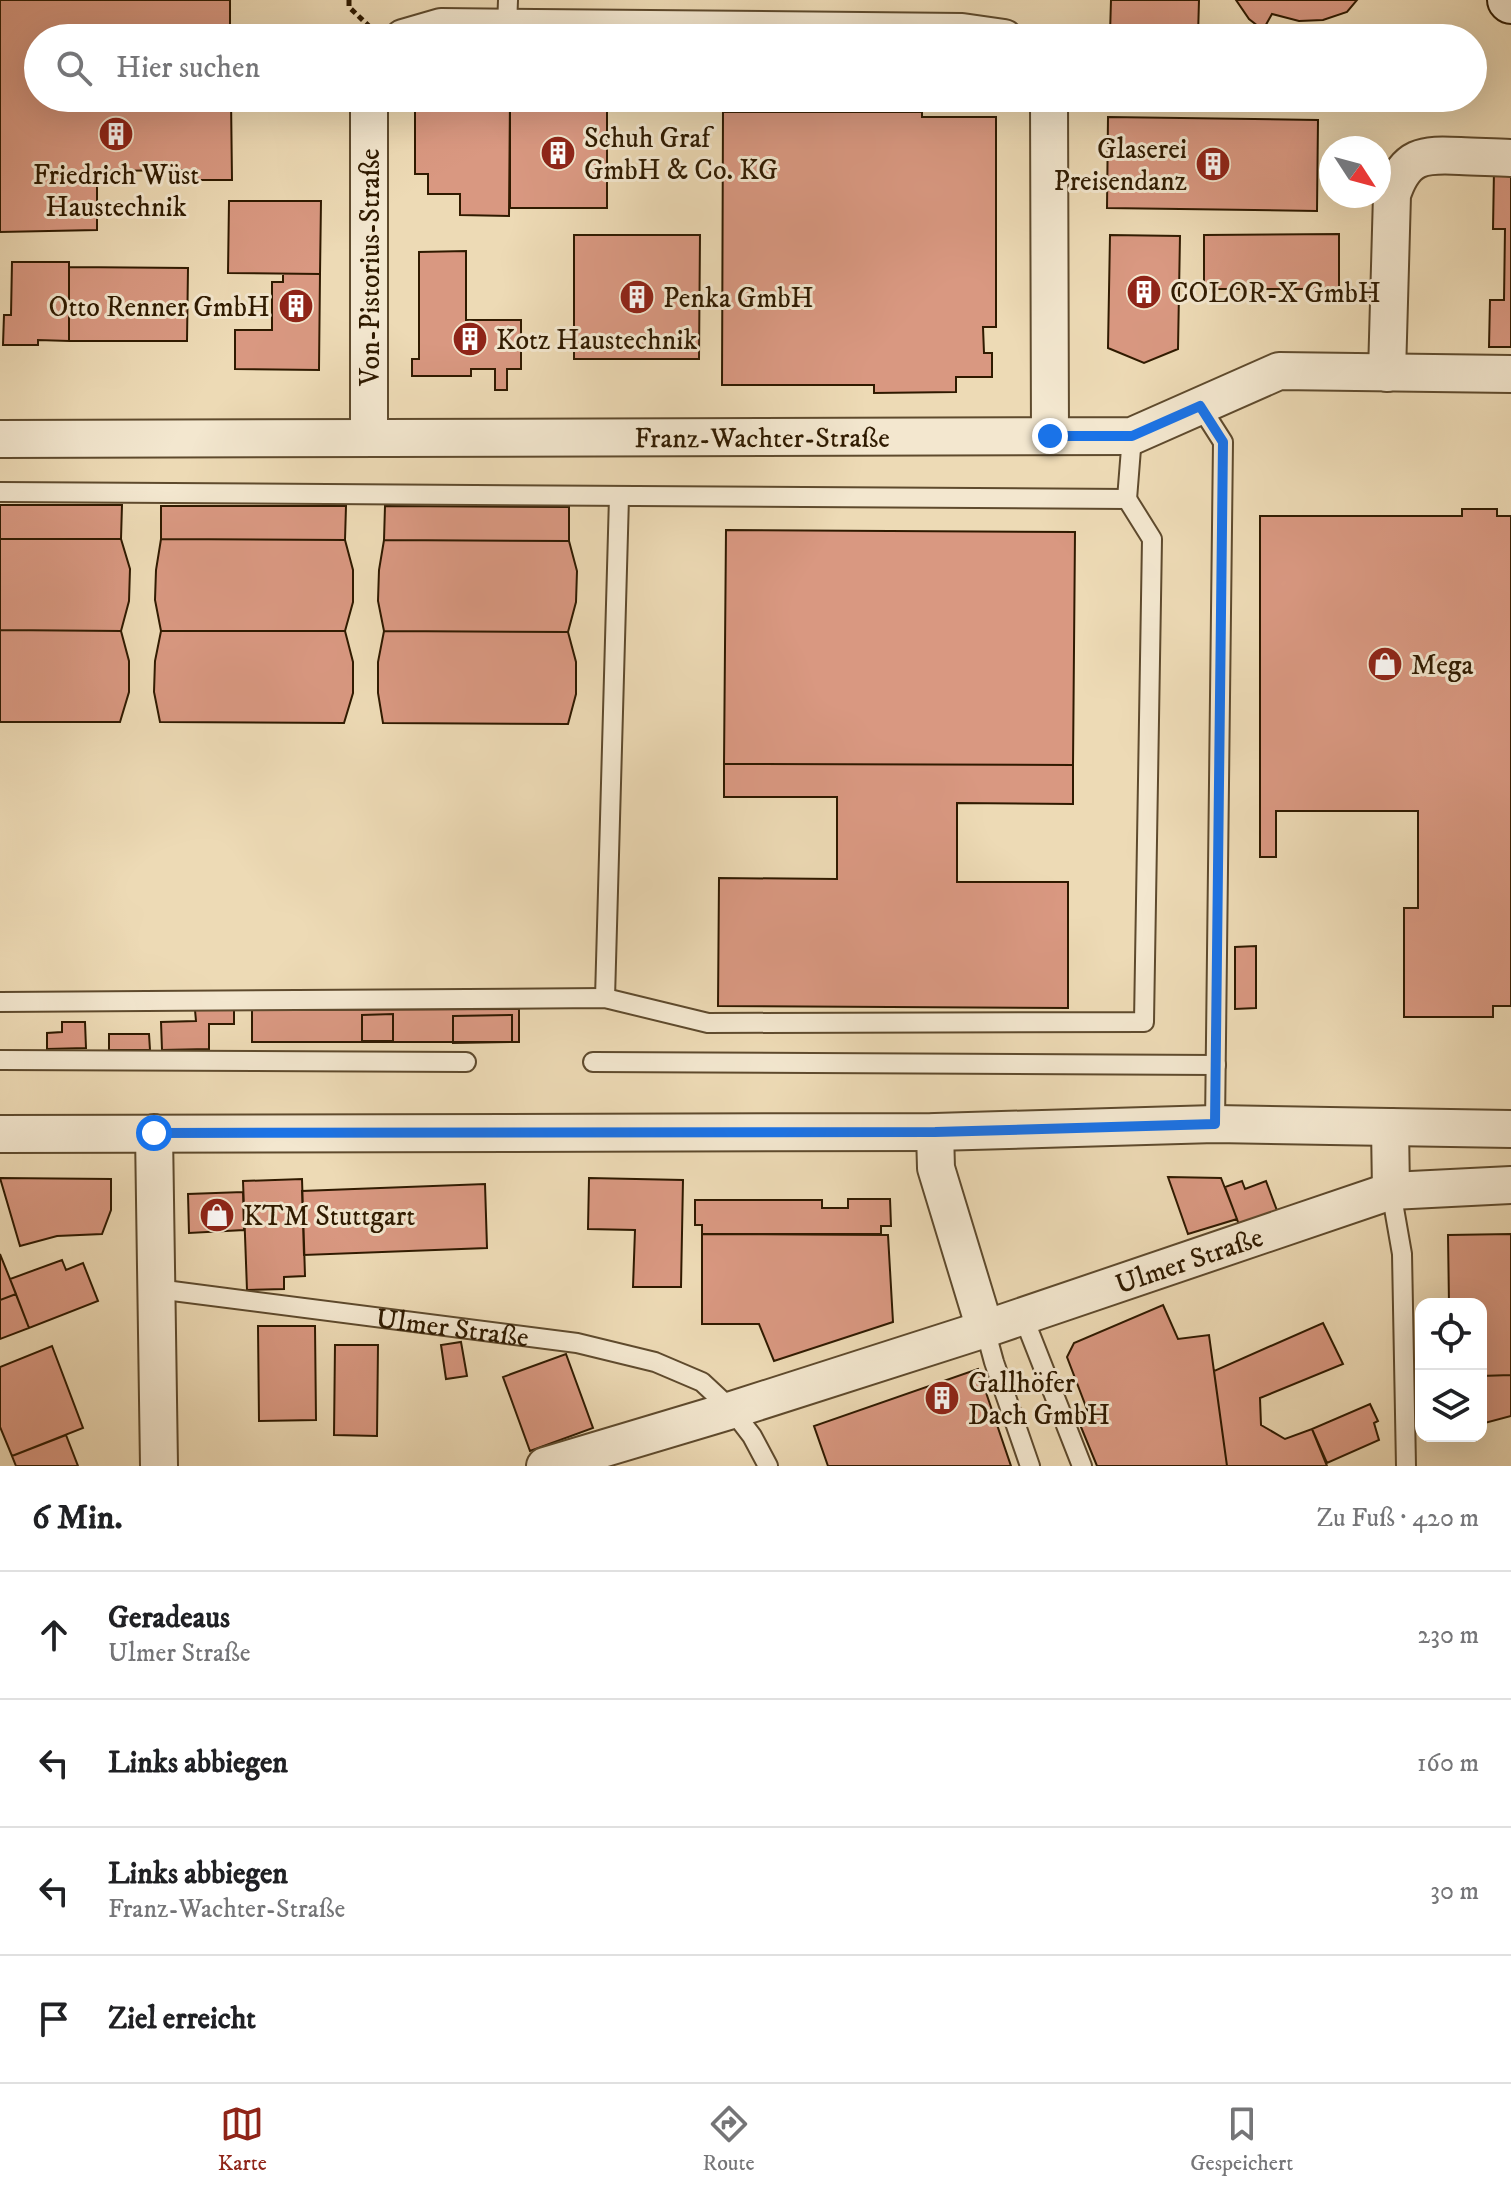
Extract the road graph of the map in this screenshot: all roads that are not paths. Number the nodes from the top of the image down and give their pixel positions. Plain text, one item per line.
1 (508, 14) edge
2 (456, 24) edge
3 (760, 24) edge
4 (369, 112) edge
5 (1049, 112) edge
6 (1511, 158) edge
7 (1387, 373) junction
8 (1511, 374) edge
9 (1200, 406) junction
10 (369, 436) junction
11 (1050, 436) junction
12 (1132, 436) junction
13 (0, 439) edge
14 (0, 492) edge
15 (619, 497) junction
16 (1127, 499) junction
17 (605, 998) junction
18 (0, 1002) edge
19 (0, 1060) edge
20 (466, 1062) dead end
21 (593, 1062) dead end
22 (1216, 1065) junction
23 (1215, 1124) junction
24 (1390, 1127) junction
25 (1511, 1129) edge
26 (935, 1132) junction
27 (154, 1133) junction
28 (0, 1134) edge
29 (1511, 1185) edge
30 (1391, 1191) junction
31 (157, 1289) junction
32 (1023, 1316) junction
33 (985, 1329) junction
34 (732, 1410) junction
35 (159, 1466) edge
36 (545, 1466) edge
37 (768, 1466) edge
38 (1030, 1466) edge
39 (1082, 1466) edge
40 (1406, 1466) edge

1 - 2 street
1 - 3 street
4 - 10 street, Von-Pistorius-Straße
5 - 11 street
6 - 7 street
7 - 8 street, Franz-Wachter-Straße
7 - 9 street, Franz-Wachter-Straße
9 - 12 street, Franz-Wachter-Straße
9 - 22 lane
10 - 11 street, Franz-Wachter-Straße
10 - 13 street, Franz-Wachter-Straße
11 - 12 street, Franz-Wachter-Straße
12 - 16 lane
14 - 15 lane
15 - 16 lane
15 - 17 lane
16 - 17 lane
17 - 18 lane
19 - 20 lane
21 - 22 lane
22 - 23 lane
23 - 24 street
23 - 26 street
24 - 25 street
24 - 30 street
26 - 27 street
26 - 33 street
27 - 28 street
27 - 31 street
29 - 30 street, Ulmer Straße
30 - 32 street, Ulmer Straße
30 - 40 lane
31 - 34 lane, Ulmer Straße
31 - 35 street
32 - 33 street, Ulmer Straße
32 - 39 lane
33 - 34 street, Ulmer Straße
33 - 38 lane
34 - 36 street, Ulmer Straße
34 - 37 lane

